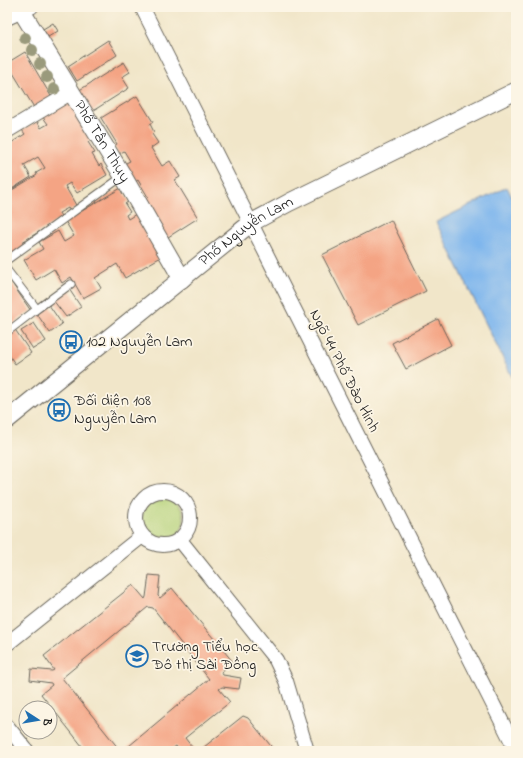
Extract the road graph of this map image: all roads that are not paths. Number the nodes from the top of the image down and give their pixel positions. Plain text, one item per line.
1 (142, 7) edge
2 (20, 11) edge
3 (516, 91) edge
4 (72, 92) junction
5 (7, 131) edge
6 (124, 176) junction
7 (251, 223) junction
8 (7, 260) edge
9 (7, 270) edge
10 (182, 279) junction
11 (71, 284) dead end
12 (37, 309) junction
13 (7, 332) edge
14 (7, 420) edge
15 (142, 536) junction
16 (180, 540) junction
17 (7, 644) edge
18 (7, 726) edge
19 (516, 750) edge
20 (27, 751) edge
21 (307, 751) edge

1 - 7 street, Ngõ 44 Phố Đào Hinh
2 - 4 street, Phố Tân Thụy
3 - 7 street, Phố Nguyễn Lam
4 - 5 street
4 - 6 street, Phố Tân Thụy
6 - 8 lane
6 - 10 street, Phố Tân Thụy
7 - 10 street, Phố Nguyễn Lam
7 - 19 street, Ngõ 44 Phố Đào Hinh
9 - 12 lane
10 - 14 street, Phố Nguyễn Lam
11 - 12 lane
12 - 13 lane
15 - 16 street
15 - 16 street
15 - 17 street
16 - 21 street
18 - 20 street

